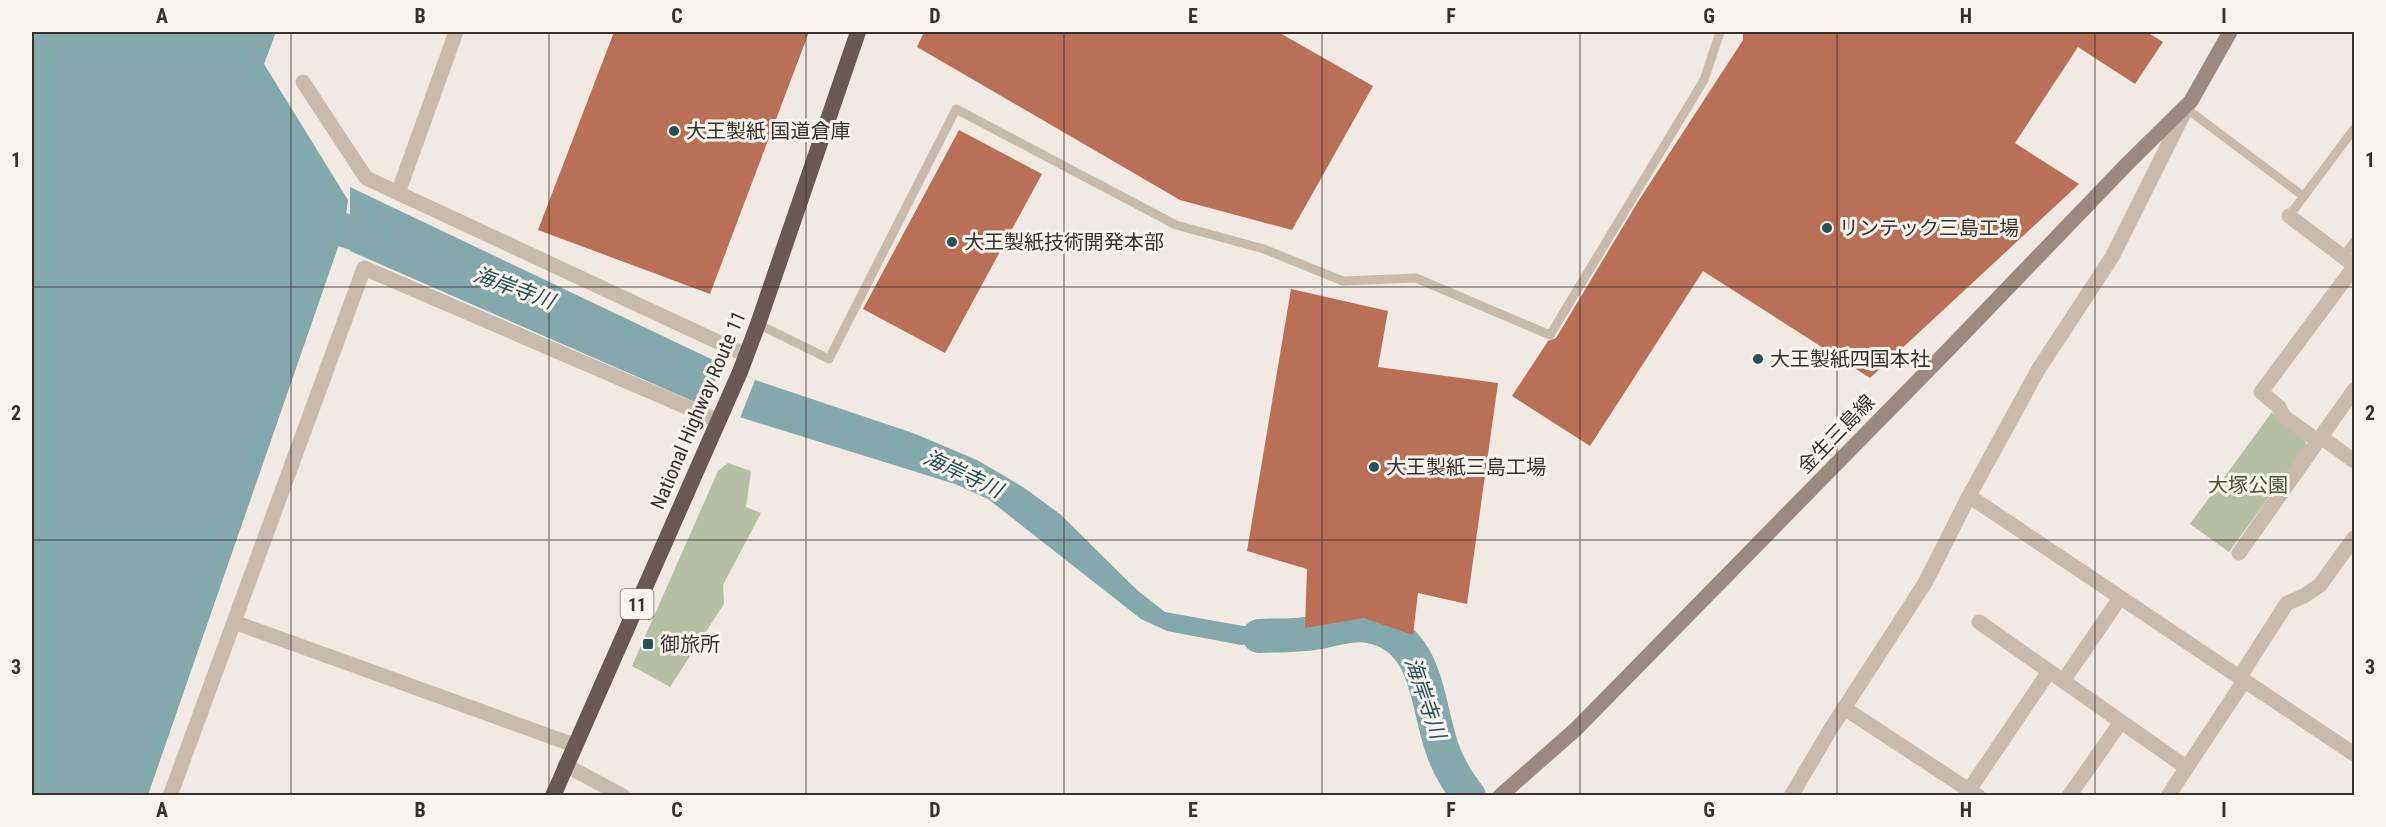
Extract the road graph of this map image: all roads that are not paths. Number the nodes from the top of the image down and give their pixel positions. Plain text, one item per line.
1 (456, 32) edge
2 (858, 32) edge
3 (1720, 32) edge
4 (2230, 32) edge
5 (303, 82) dead end
6 (2189, 105) junction
7 (2355, 129) edge
8 (398, 193) junction
9 (2303, 196) junction
10 (2289, 216) joint
11 (2355, 242) edge
12 (2351, 263) edge
13 (758, 324) junction
14 (746, 355) junction
15 (2355, 390) edge
16 (721, 416) junction
17 (2319, 439) junction
18 (2355, 462) edge
19 (1969, 496) junction
20 (2355, 538) edge
21 (2239, 553) dead end
22 (2120, 598) junction
23 (234, 622) junction
24 (1979, 622) dead end
25 (2048, 673) junction
26 (2241, 679) junction
27 (2062, 681) junction
28 (1844, 708) junction
29 (2121, 722) junction
30 (574, 745) junction
31 (2355, 754) edge
32 (566, 765) junction
33 (2187, 768) junction
34 (1973, 793) edge
35 (170, 795) edge
36 (553, 795) edge
37 (623, 795) edge
38 (1500, 795) edge
39 (1791, 795) edge
40 (2069, 795) edge
41 (2168, 795) edge

1 - 8 street
2 - 13 highway, National Highway Route 11 / 11
3 - 13 lane
4 - 6 main road, 金生三島線
5 - 8 street
6 - 9 lane
6 - 19 street
6 - 38 main road, 金生三島線
7 - 9 lane
8 - 14 street
9 - 10 lane
10 - 12 street
11 - 12 lane
12 - 17 street
13 - 14 highway, National Highway Route 11 / 11
14 - 16 highway, National Highway Route 11 / 11
15 - 17 street
16 - 23 street
16 - 30 highway, National Highway Route 11 / 11
17 - 18 street
17 - 21 street
19 - 22 street
19 - 28 street
20 - 26 street
22 - 26 street
22 - 27 street
23 - 30 street
23 - 35 street
24 - 25 street
25 - 27 street
25 - 34 street
26 - 31 street
26 - 33 street
27 - 29 street
28 - 34 street
28 - 39 street
29 - 33 street
29 - 40 street
30 - 32 highway, National Highway Route 11 / 11
32 - 36 highway, National Highway Route 11 / 11
32 - 37 street
33 - 41 street

